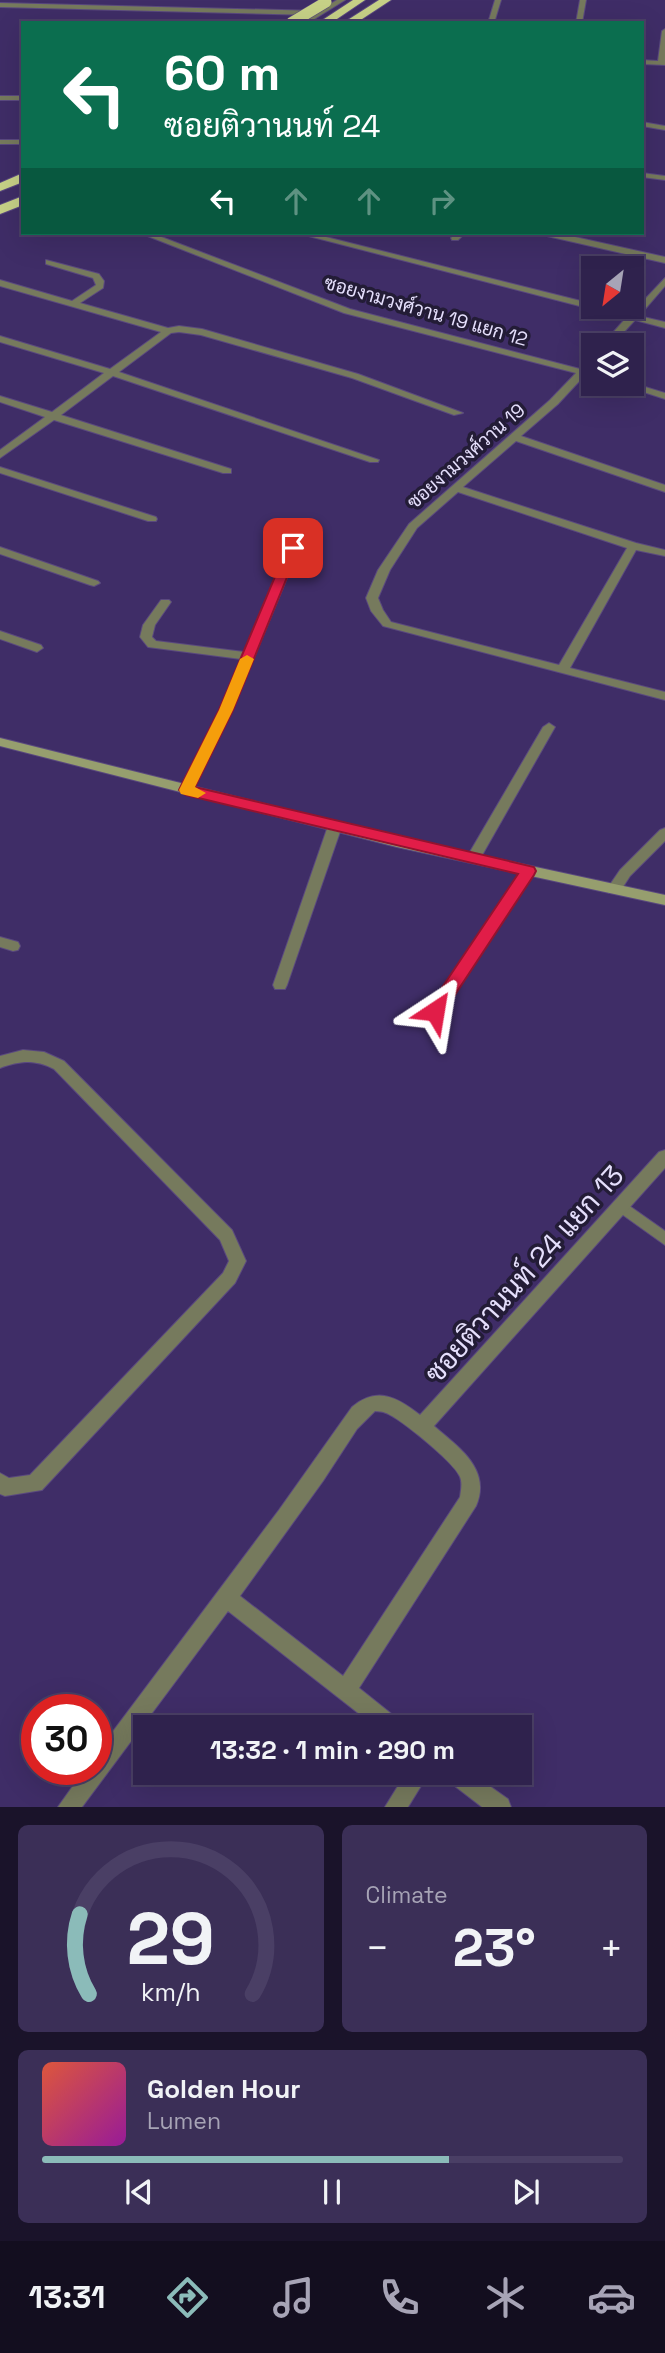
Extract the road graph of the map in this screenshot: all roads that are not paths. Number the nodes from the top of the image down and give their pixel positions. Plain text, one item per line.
1 (342, 0) edge
2 (360, 0) edge
3 (386, 0) edge
4 (498, 0) edge
5 (583, 0) edge
6 (327, 1) edge
7 (0, 5) edge
8 (321, 18) edge
9 (294, 21) edge
10 (351, 21) edge
11 (492, 21) edge
12 (579, 21) edge
13 (665, 31) edge
14 (644, 62) edge
15 (663, 63) edge
16 (0, 98) edge
17 (21, 98) edge
18 (644, 124) edge
19 (665, 128) edge
20 (0, 142) edge
21 (21, 142) edge
22 (644, 175) edge
23 (665, 178) edge
24 (21, 180) edge
25 (0, 188) edge
26 (21, 201) edge
27 (0, 210) edge
28 (149, 235) edge
29 (318, 235) edge
30 (556, 235) edge
31 (665, 260) edge
32 (49, 262) dead end
33 (665, 281) edge
34 (0, 283) edge
35 (74, 303) junction
36 (581, 304) edge
37 (644, 304) edge
38 (630, 319) edge
39 (640, 319) edge
40 (665, 325) edge
41 (168, 331) junction
42 (618, 333) edge
43 (0, 339) edge
44 (581, 372) edge
45 (113, 373) junction
46 (581, 380) edge
47 (644, 390) edge
48 (665, 396) edge
49 (0, 399) edge
50 (458, 413) dead end
51 (52, 416) junction
52 (514, 437) junction
53 (0, 455) edge
54 (374, 460) dead end
55 (0, 470) edge
56 (227, 471) dead end
57 (458, 489) junction
58 (665, 489) edge
59 (152, 519) dead end
60 (633, 545) junction
61 (293, 548) dead end
62 (0, 550) edge
63 (665, 553) edge
64 (94, 583) dead end
65 (165, 602) dead end
66 (0, 635) edge
67 (37, 648) dead end
68 (249, 656) junction
69 (562, 671) junction
70 (665, 695) edge
71 (549, 727) dead end
72 (2, 742) edge
73 (186, 790) junction
74 (335, 826) junction
75 (665, 833) edge
76 (474, 857) junction
77 (528, 871) junction
78 (614, 889) junction
79 (665, 900) edge
80 (280, 985) dead end
81 (435, 1011) dead end
82 (0, 1062) edge
83 (665, 1157) edge
84 (621, 1206) junction
85 (665, 1239) edge
86 (421, 1427) junction
87 (0, 1482) edge
88 (228, 1598) junction
89 (345, 1692) junction
90 (376, 1715) edge
91 (410, 1785) edge
92 (470, 1785) edge
93 (69, 1807) edge
94 (396, 1807) edge
95 (500, 1807) edge

1 - 8 street
2 - 8 highway
3 - 10 highway
4 - 11 street
5 - 12 street
6 - 9 highway, bridge
7 - 8 street
13 - 15 street
14 - 15 street
16 - 17 street
18 - 19 lane
20 - 21 street
22 - 23 lane
24 - 25 highway
26 - 27 highway
28 - 44 street, ซอยงามวงศ์วาน 19 แยก 12
29 - 36 street
30 - 31 street
32 - 35 street
33 - 37 street
34 - 35 street
35 - 41 street
38 - 42 street
39 - 40 street
41 - 45 street
41 - 50 street
43 - 45 street
45 - 51 street
45 - 54 street
46 - 52 street, ซอยงามวงศ์วาน 19
47 - 48 street
49 - 51 street
51 - 53 street
51 - 56 street
52 - 57 street, ซอยงามวงศ์วาน 19
52 - 58 street
55 - 59 street
57 - 60 street
57 - 69 street, ซอยงามวงศ์วาน 19
60 - 63 street
60 - 69 street
61 - 68 street
62 - 64 street
65 - 68 street
66 - 67 street
68 - 73 street
69 - 70 street
71 - 76 street
72 - 73 street
73 - 74 street
74 - 76 street
74 - 80 street
75 - 78 street
76 - 77 street
77 - 78 street
77 - 81 street
78 - 79 street
82 - 87 street
83 - 84 street, ซอยติวานนท์ 24 แยก 13
84 - 85 lane
84 - 86 street, ซอยติวานนท์ 24 แยก 13
86 - 88 street
86 - 89 street
88 - 89 street
88 - 93 street
89 - 90 street
91 - 94 street
92 - 95 street

